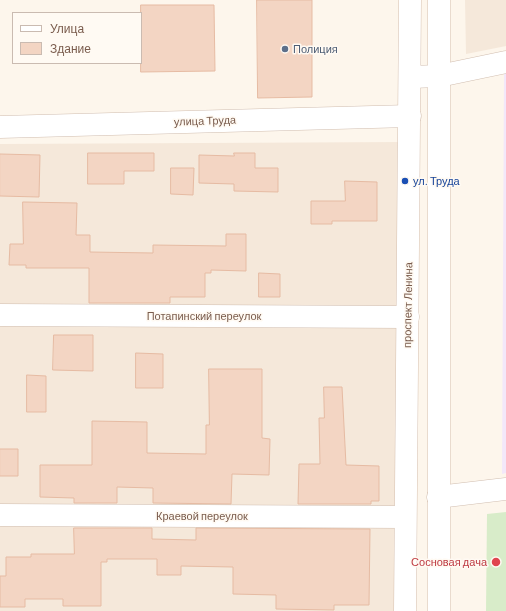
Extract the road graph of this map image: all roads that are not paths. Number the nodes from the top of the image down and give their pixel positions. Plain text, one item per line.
1 (410, 0) edge
2 (439, 0) edge
3 (506, 62) edge
4 (439, 76) junction
5 (411, 77) junction
6 (410, 116) junction
7 (0, 127) edge
8 (0, 315) edge
9 (408, 317) junction
10 (506, 489) edge
11 (438, 497) junction
12 (0, 515) edge
13 (405, 517) junction
14 (405, 611) edge
15 (439, 611) edge

1 - 5 street, проспект Ленина
2 - 4 street
3 - 4 street
4 - 5 street
4 - 11 street
5 - 6 street, проспект Ленина
6 - 7 street, улица Труда
6 - 9 street, проспект Ленина
8 - 9 street, Потапинский переулок
9 - 13 street, проспект Ленина
10 - 11 street
11 - 15 street
12 - 13 street, Краевой переулок
13 - 14 street, проспект Ленина

